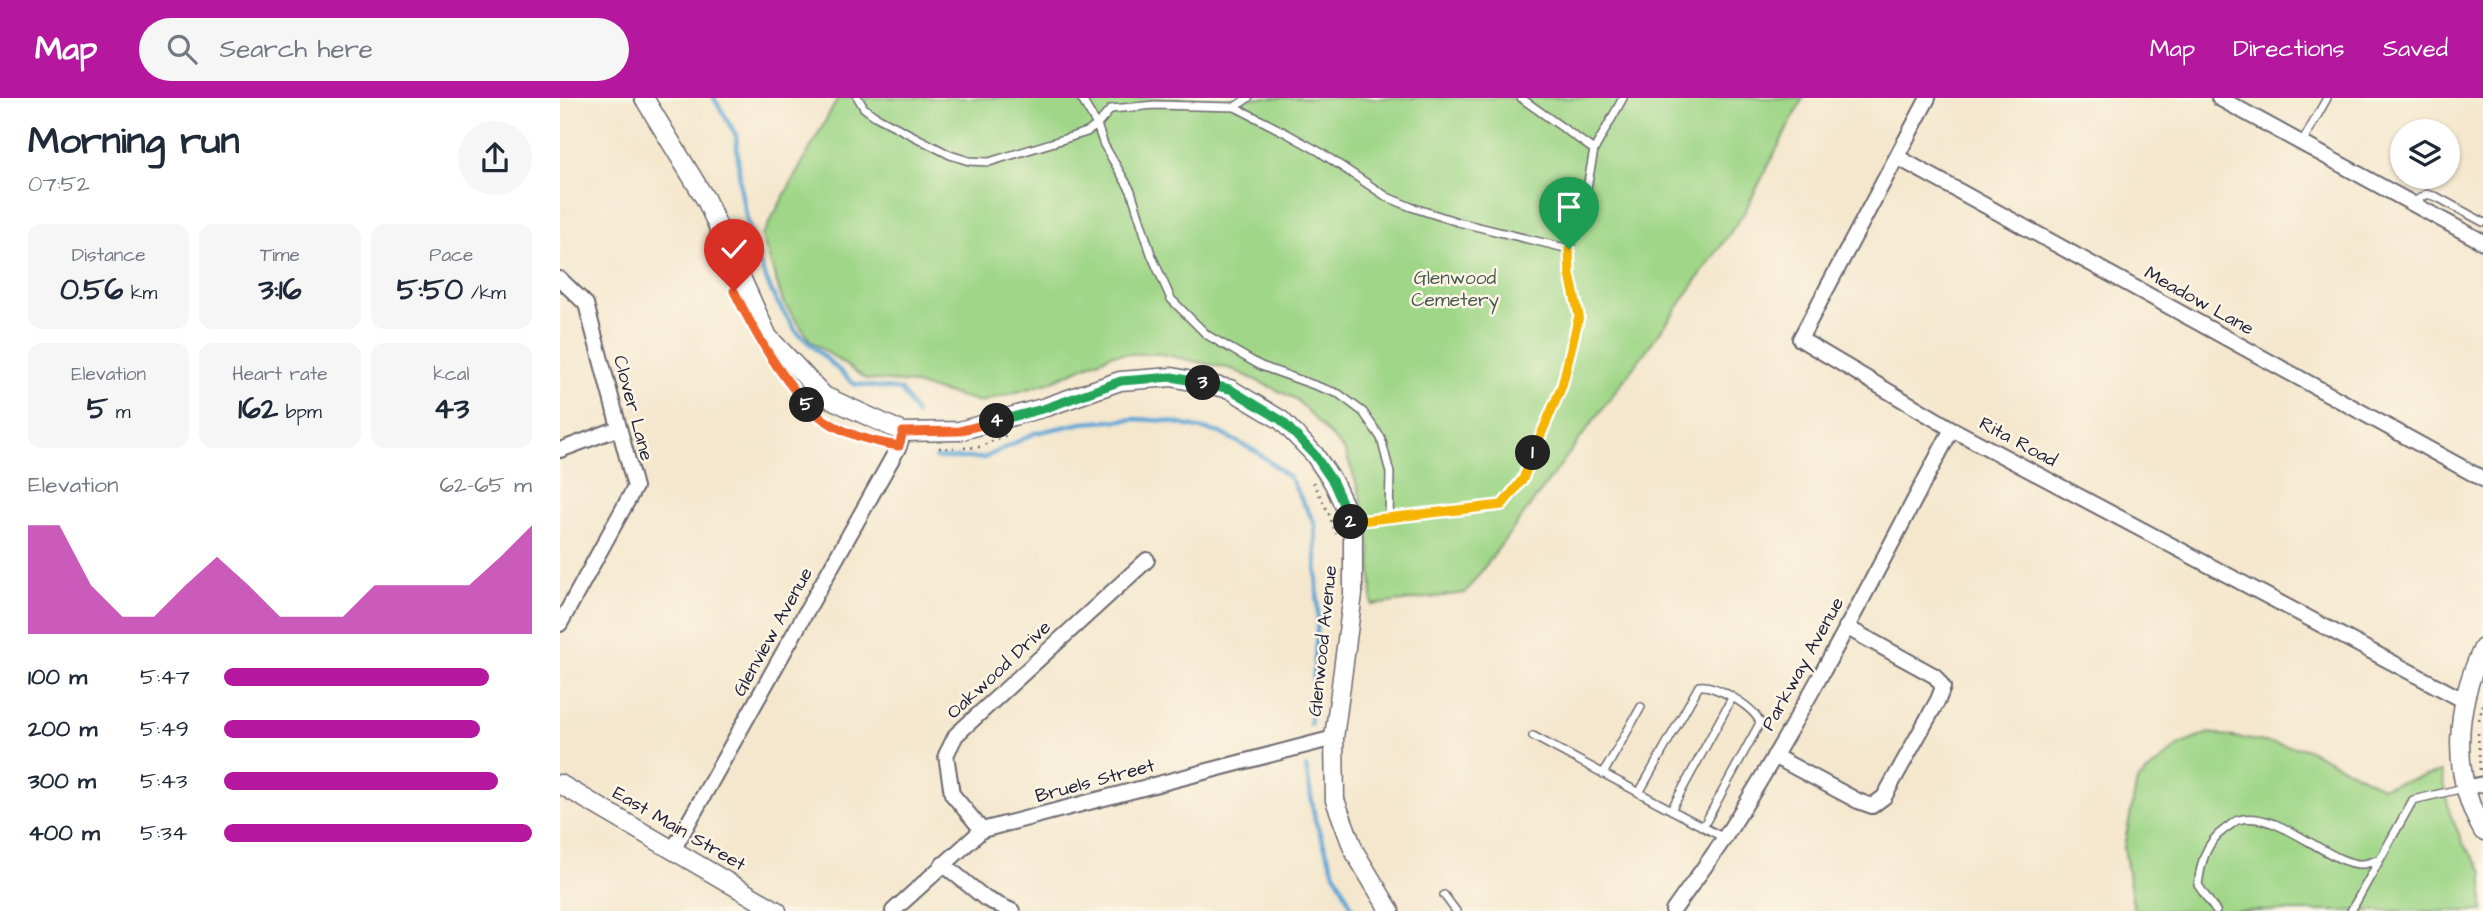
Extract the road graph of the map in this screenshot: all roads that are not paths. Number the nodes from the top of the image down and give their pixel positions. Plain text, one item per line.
1 (644, 98) edge
2 (858, 98) edge
3 (1081, 98) edge
4 (1248, 98) edge
5 (1521, 98) edge
6 (1623, 98) edge
7 (1928, 98) edge
8 (2219, 98) edge
9 (2327, 98) edge
10 (1235, 107) junction
11 (1097, 125) junction
12 (2302, 143) junction
13 (1594, 150) junction
14 (1897, 157) junction
15 (2412, 203) junction
16 (2483, 222) edge
17 (2483, 242) edge
18 (1569, 249) junction
19 (560, 279) edge
20 (619, 428) junction
21 (1952, 429) junction
22 (901, 439) junction
23 (560, 450) edge
24 (2483, 479) edge
25 (1389, 519) junction
26 (1352, 522) junction
27 (1147, 560) dead end
28 (560, 624) edge
29 (1846, 627) junction
30 (2483, 648) edge
31 (1732, 698) junction
32 (2463, 700) junction
33 (1641, 707) dead end
34 (1533, 736) dead end
35 (1334, 738) junction
36 (1774, 756) junction
37 (1603, 774) junction
38 (560, 784) edge
39 (2477, 785) edge
40 (1639, 793) junction
41 (1671, 810) junction
42 (1703, 827) junction
43 (982, 830) junction
44 (2483, 831) edge
45 (1724, 838) junction
46 (673, 850) junction
47 (2380, 859) junction
48 (943, 864) junction
49 (1444, 895) dead end
50 (774, 910) edge
51 (893, 911) edge
52 (1012, 911) edge
53 (1390, 911) edge
54 (1456, 911) edge
55 (1673, 911) edge
56 (2216, 911) edge
57 (2351, 911) edge

1 - 22 street, Glenwood Avenue
2 - 11 lane
3 - 11 lane
4 - 10 lane
5 - 13 lane
6 - 13 lane
7 - 14 street, Rita Road
8 - 12 street
9 - 12 lane
10 - 11 lane
10 - 18 lane
11 - 25 lane
12 - 15 street
13 - 18 lane
14 - 21 street, Rita Road
14 - 24 street, Meadow Lane
15 - 16 lane
15 - 17 street
18 - 25 lane
19 - 20 street, Clover Lane
20 - 23 street
20 - 28 street, Clover Lane
21 - 29 street, Parkway Avenue
21 - 32 street, Rita Road
22 - 26 street, Glenwood Avenue
22 - 46 street, Glenview Avenue
25 - 26 lane
26 - 35 street, Glenwood Avenue
27 - 43 street, Oakwood Drive
29 - 36 street, Parkway Avenue
29 - 36 street
30 - 32 street
31 - 40 lane
31 - 41 lane
31 - 42 lane
32 - 39 street
33 - 37 lane
34 - 37 lane
35 - 43 street, Bruels Street
35 - 53 street, Glenwood Avenue
36 - 45 street, Parkway Avenue
37 - 40 lane
38 - 46 street, East Main Street
39 - 44 street
39 - 47 lane
40 - 41 lane
41 - 42 lane
42 - 45 lane
43 - 48 street, Bruels Street
45 - 55 street, Parkway Avenue
46 - 50 street, East Main Street
47 - 56 lane
47 - 57 lane
48 - 51 street, Bruels Street
48 - 52 street
49 - 54 lane

